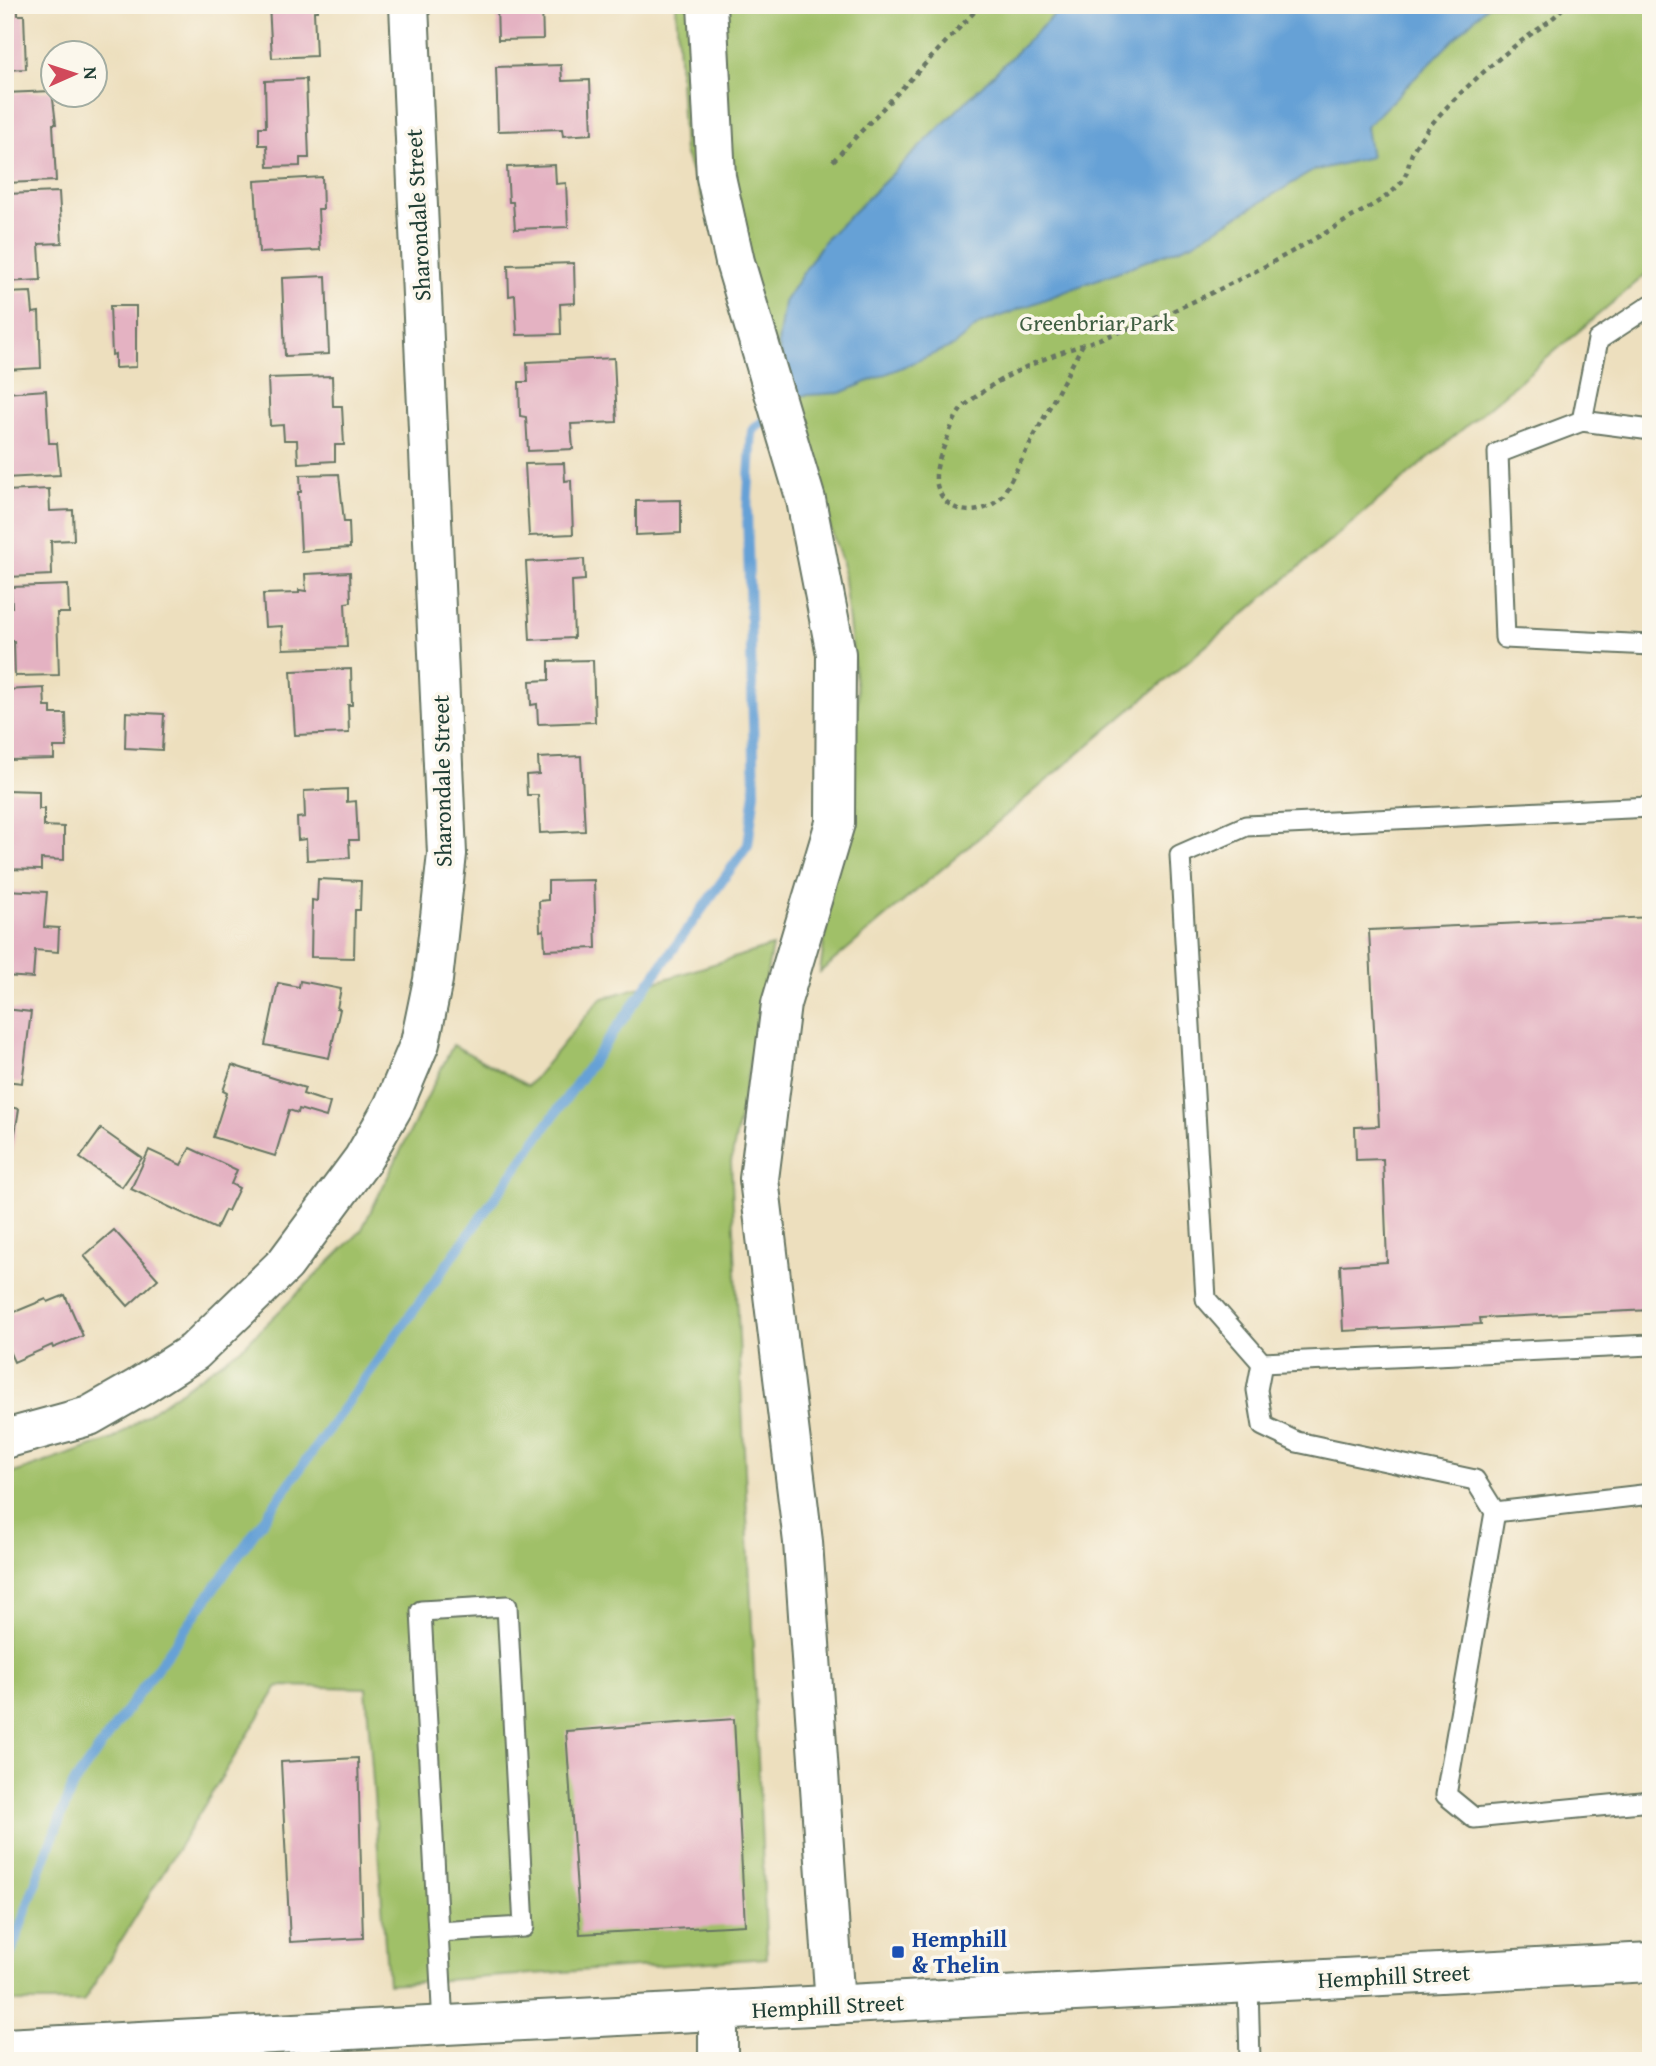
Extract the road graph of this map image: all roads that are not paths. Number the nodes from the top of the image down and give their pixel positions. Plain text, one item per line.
1 (409, 5) edge
2 (707, 5) edge
3 (1651, 305) edge
4 (1582, 421) junction
5 (1651, 430) edge
6 (1651, 645) edge
7 (1651, 807) edge
8 (1651, 1345) edge
9 (1262, 1363) junction
10 (5, 1439) edge
11 (1651, 1494) edge
12 (1495, 1512) junction
13 (1651, 1801) edge
14 (438, 1932) junction
15 (1651, 1962) edge
16 (1248, 1984) junction
17 (835, 2005) junction
18 (718, 2011) junction
19 (443, 2025) junction
20 (5, 2048) edge
21 (718, 2061) edge
22 (1250, 2061) edge

1 - 10 street, Sharondale Street
2 - 17 street
3 - 4 lane
4 - 5 lane
4 - 6 lane
7 - 9 lane
8 - 9 lane
9 - 12 lane
11 - 12 lane
12 - 13 lane
14 - 14 lane
14 - 19 lane
15 - 16 street, Hemphill Street
16 - 17 street, Hemphill Street
16 - 22 lane
17 - 18 street, Hemphill Street
18 - 19 street, Hemphill Street
18 - 21 street
19 - 20 street, Hemphill Street

